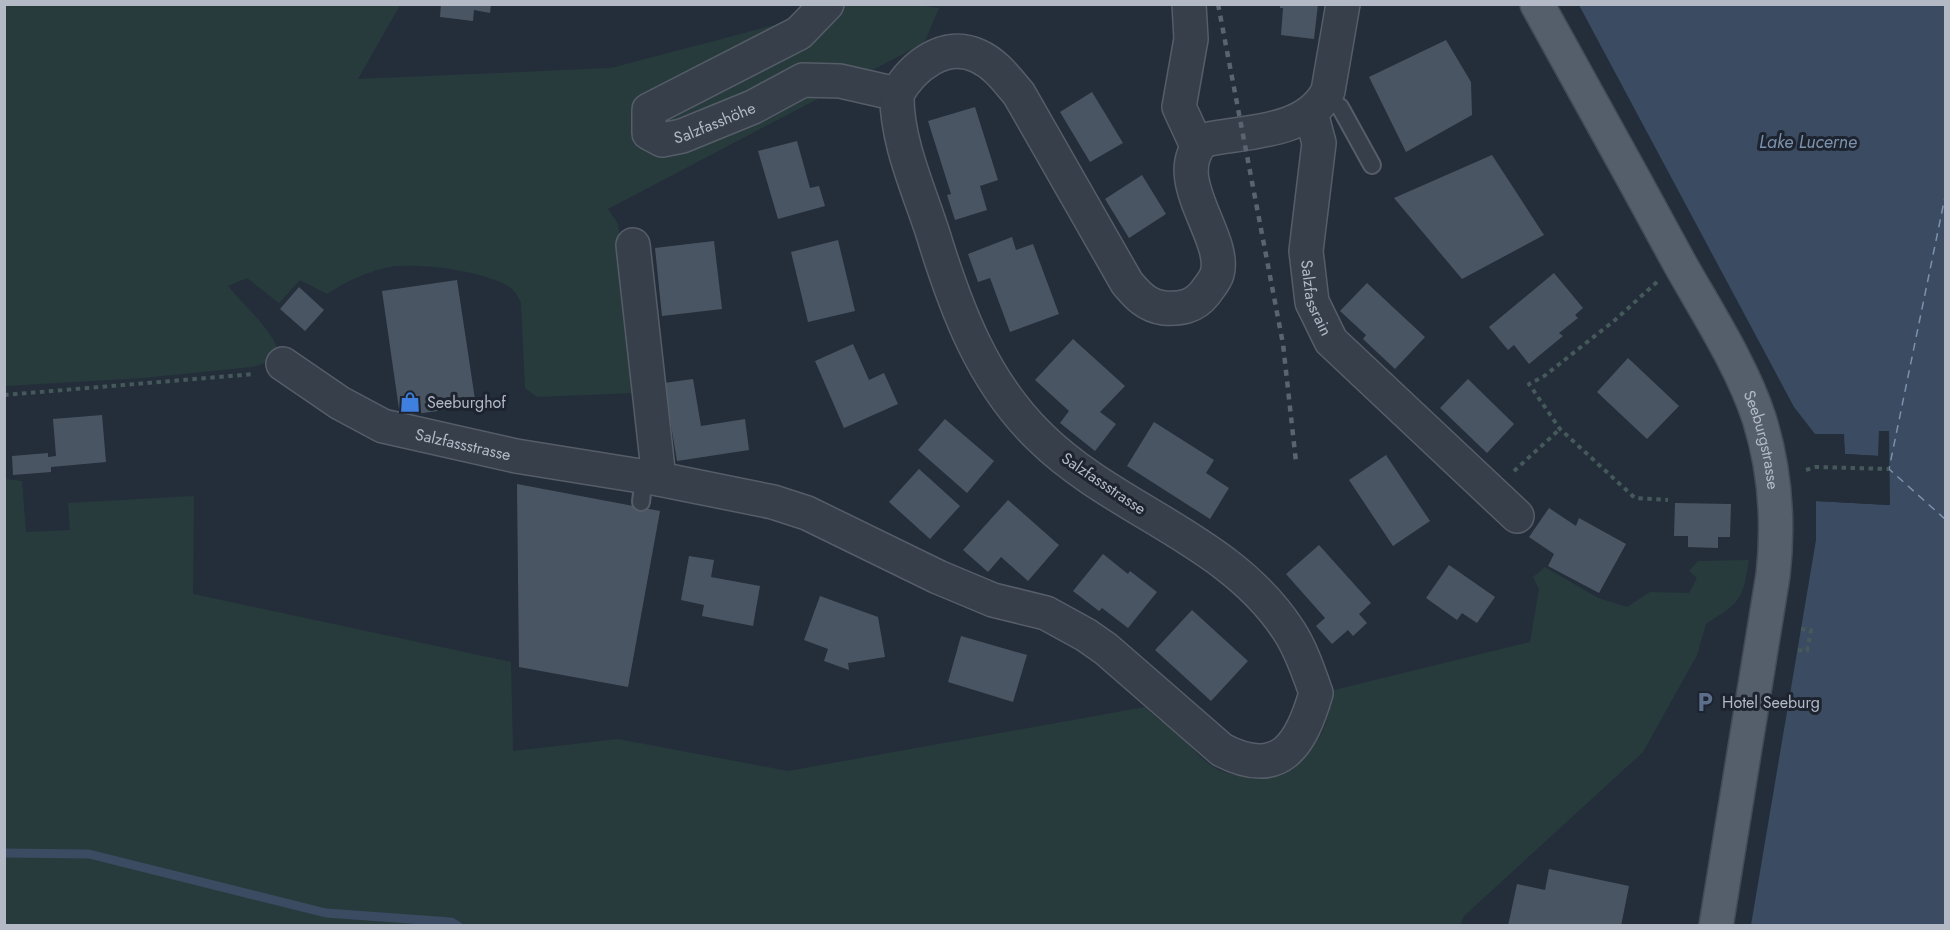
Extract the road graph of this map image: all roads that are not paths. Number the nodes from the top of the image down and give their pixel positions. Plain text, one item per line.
1 (827, 4) edge
2 (1189, 4) edge
3 (1343, 4) edge
4 (1537, 4) edge
5 (897, 94) junction
6 (1318, 106) junction
7 (1197, 146) junction
8 (1372, 165) dead end
9 (633, 245) dead end
10 (283, 364) road end
11 (648, 486) junction
12 (1517, 516) dead end
13 (1716, 926) edge

1 - 5 street, Salzfasshöhe
2 - 7 street
3 - 6 street, Salzfassrain
4 - 13 main road, Seeburgstrasse
5 - 7 street
5 - 11 street, Salzfassstrasse
6 - 7 street
6 - 8 lane
6 - 12 street, Salzfassrain
9 - 11 street
10 - 11 street, Salzfassstrasse

